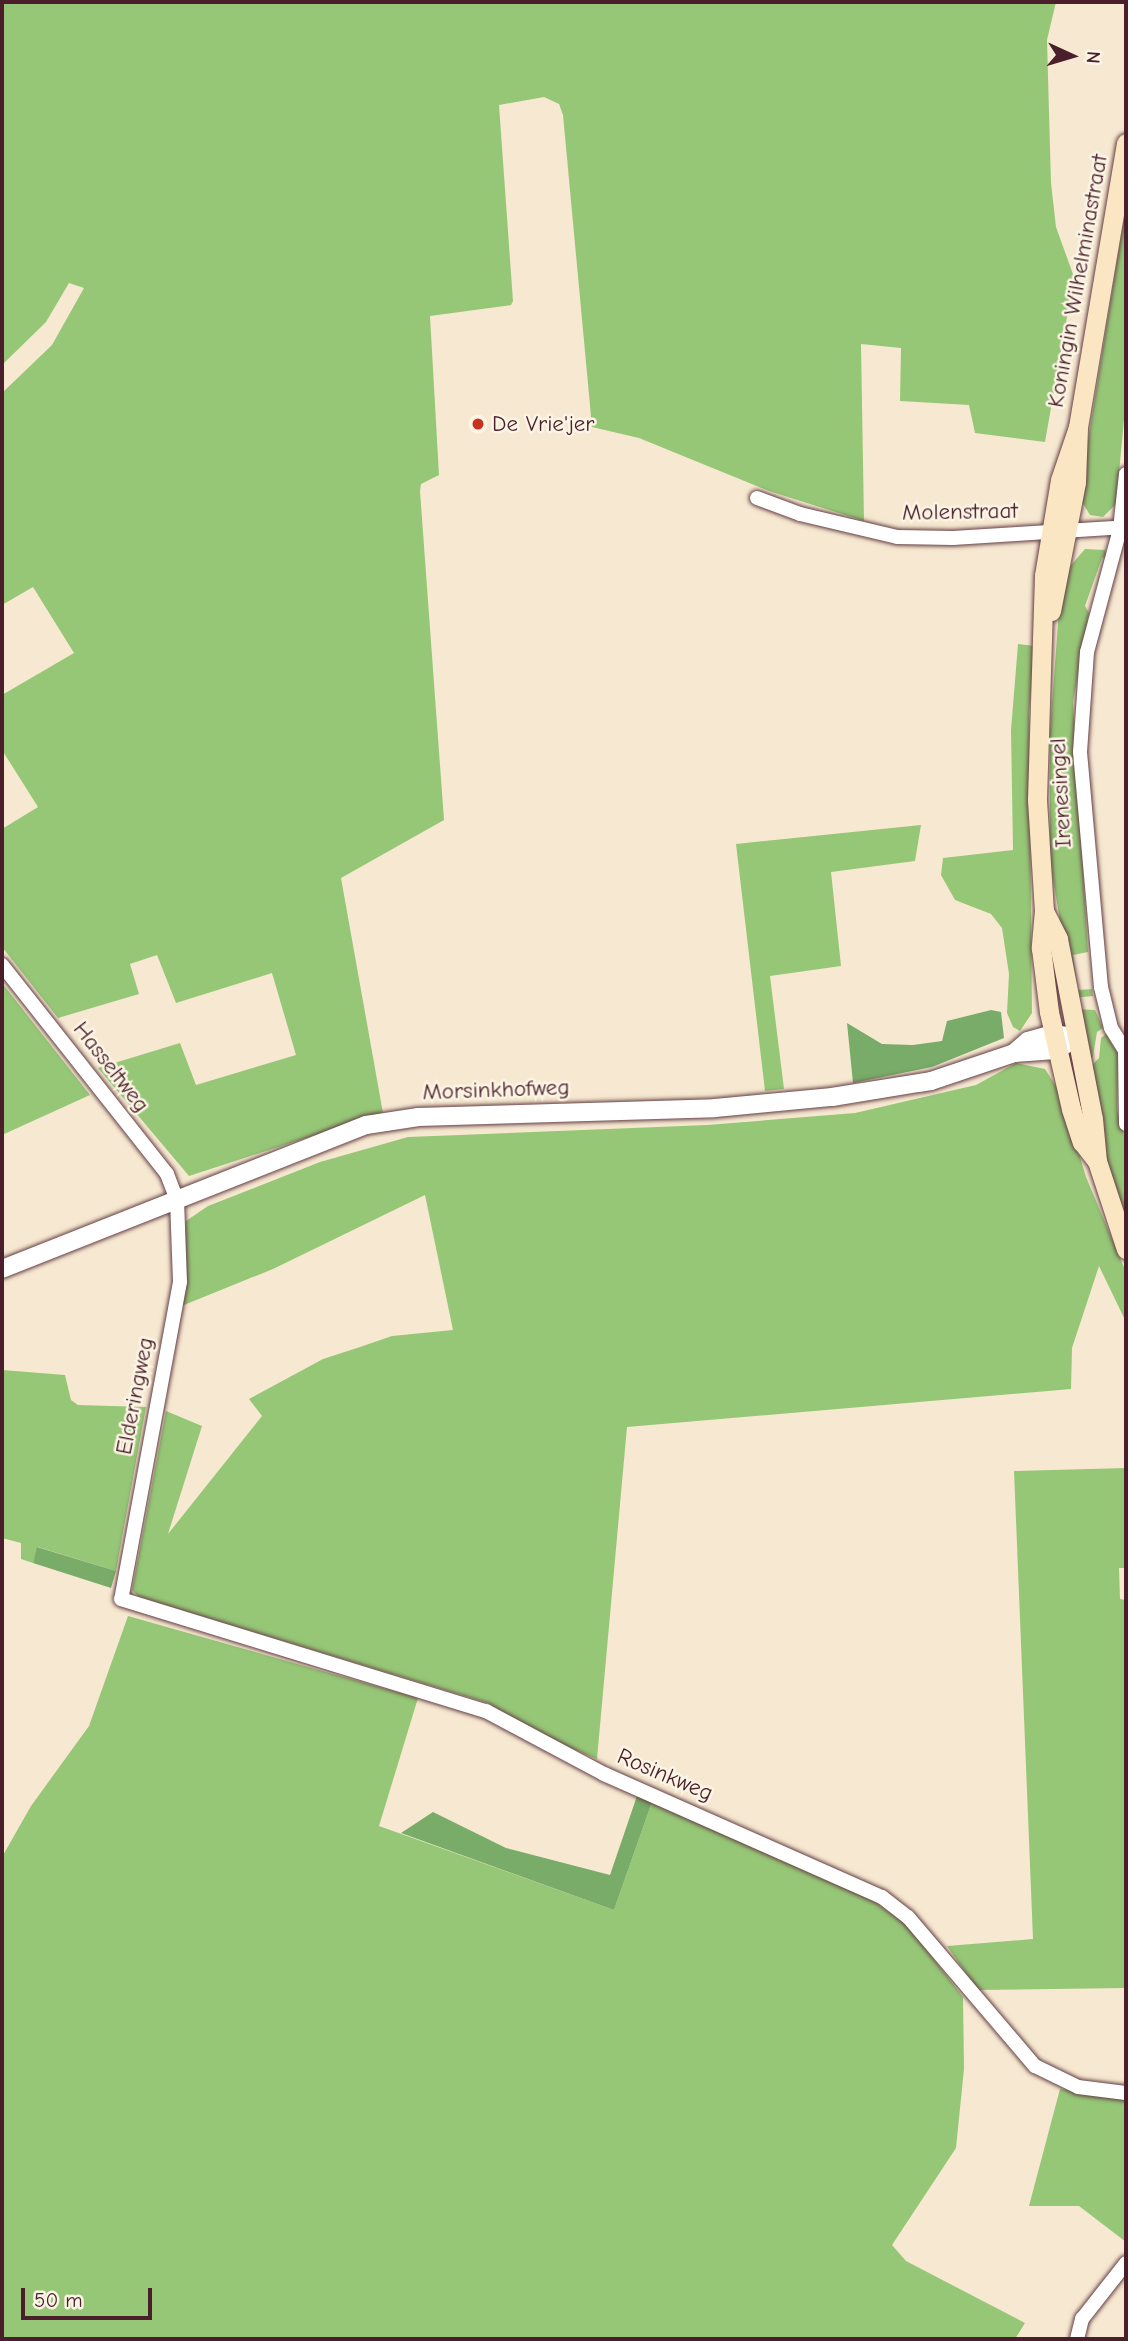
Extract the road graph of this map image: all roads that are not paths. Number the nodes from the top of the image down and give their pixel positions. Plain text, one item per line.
1 (1126, 143) edge
2 (1126, 474) edge
3 (757, 498) dead end
4 (1123, 528) edge
5 (1060, 531) junction
6 (1044, 910) junction
7 (2, 965) edge
8 (1077, 1038) junction
9 (1055, 1042) junction
10 (1126, 1052) edge
11 (1126, 1124) edge
12 (1097, 1161) junction
13 (177, 1200) junction
14 (1126, 1250) edge
15 (2, 1269) edge
16 (121, 1599) joint
17 (1126, 2093) edge
18 (1126, 2263) edge
19 (1077, 2339) edge

1 - 5 main road, Koningin Wilhelminastraat
2 - 4 street, Irenesingel
3 - 5 street, Molenstraat
4 - 5 street, Molenstraat
4 - 10 street, Irenesingel
5 - 6 main road, Koningin Wilhelminastraat
6 - 8 main road, Koningin Wilhelminastraat
6 - 9 main road, Koningin Wilhelminastraat
7 - 13 street, Hasseltweg
8 - 9 street, Morsinkhofweg
8 - 12 main road, Koningin Wilhelminastraat
9 - 12 main road, Koningin Wilhelminastraat
9 - 13 street, Morsinkhofweg
10 - 11 street, Irenesingel
12 - 14 main road, Koningin Wilhelminastraat
13 - 15 street, Morsinkhofweg
13 - 16 street, Elderingweg
16 - 17 street, Rosinkweg
18 - 19 street

